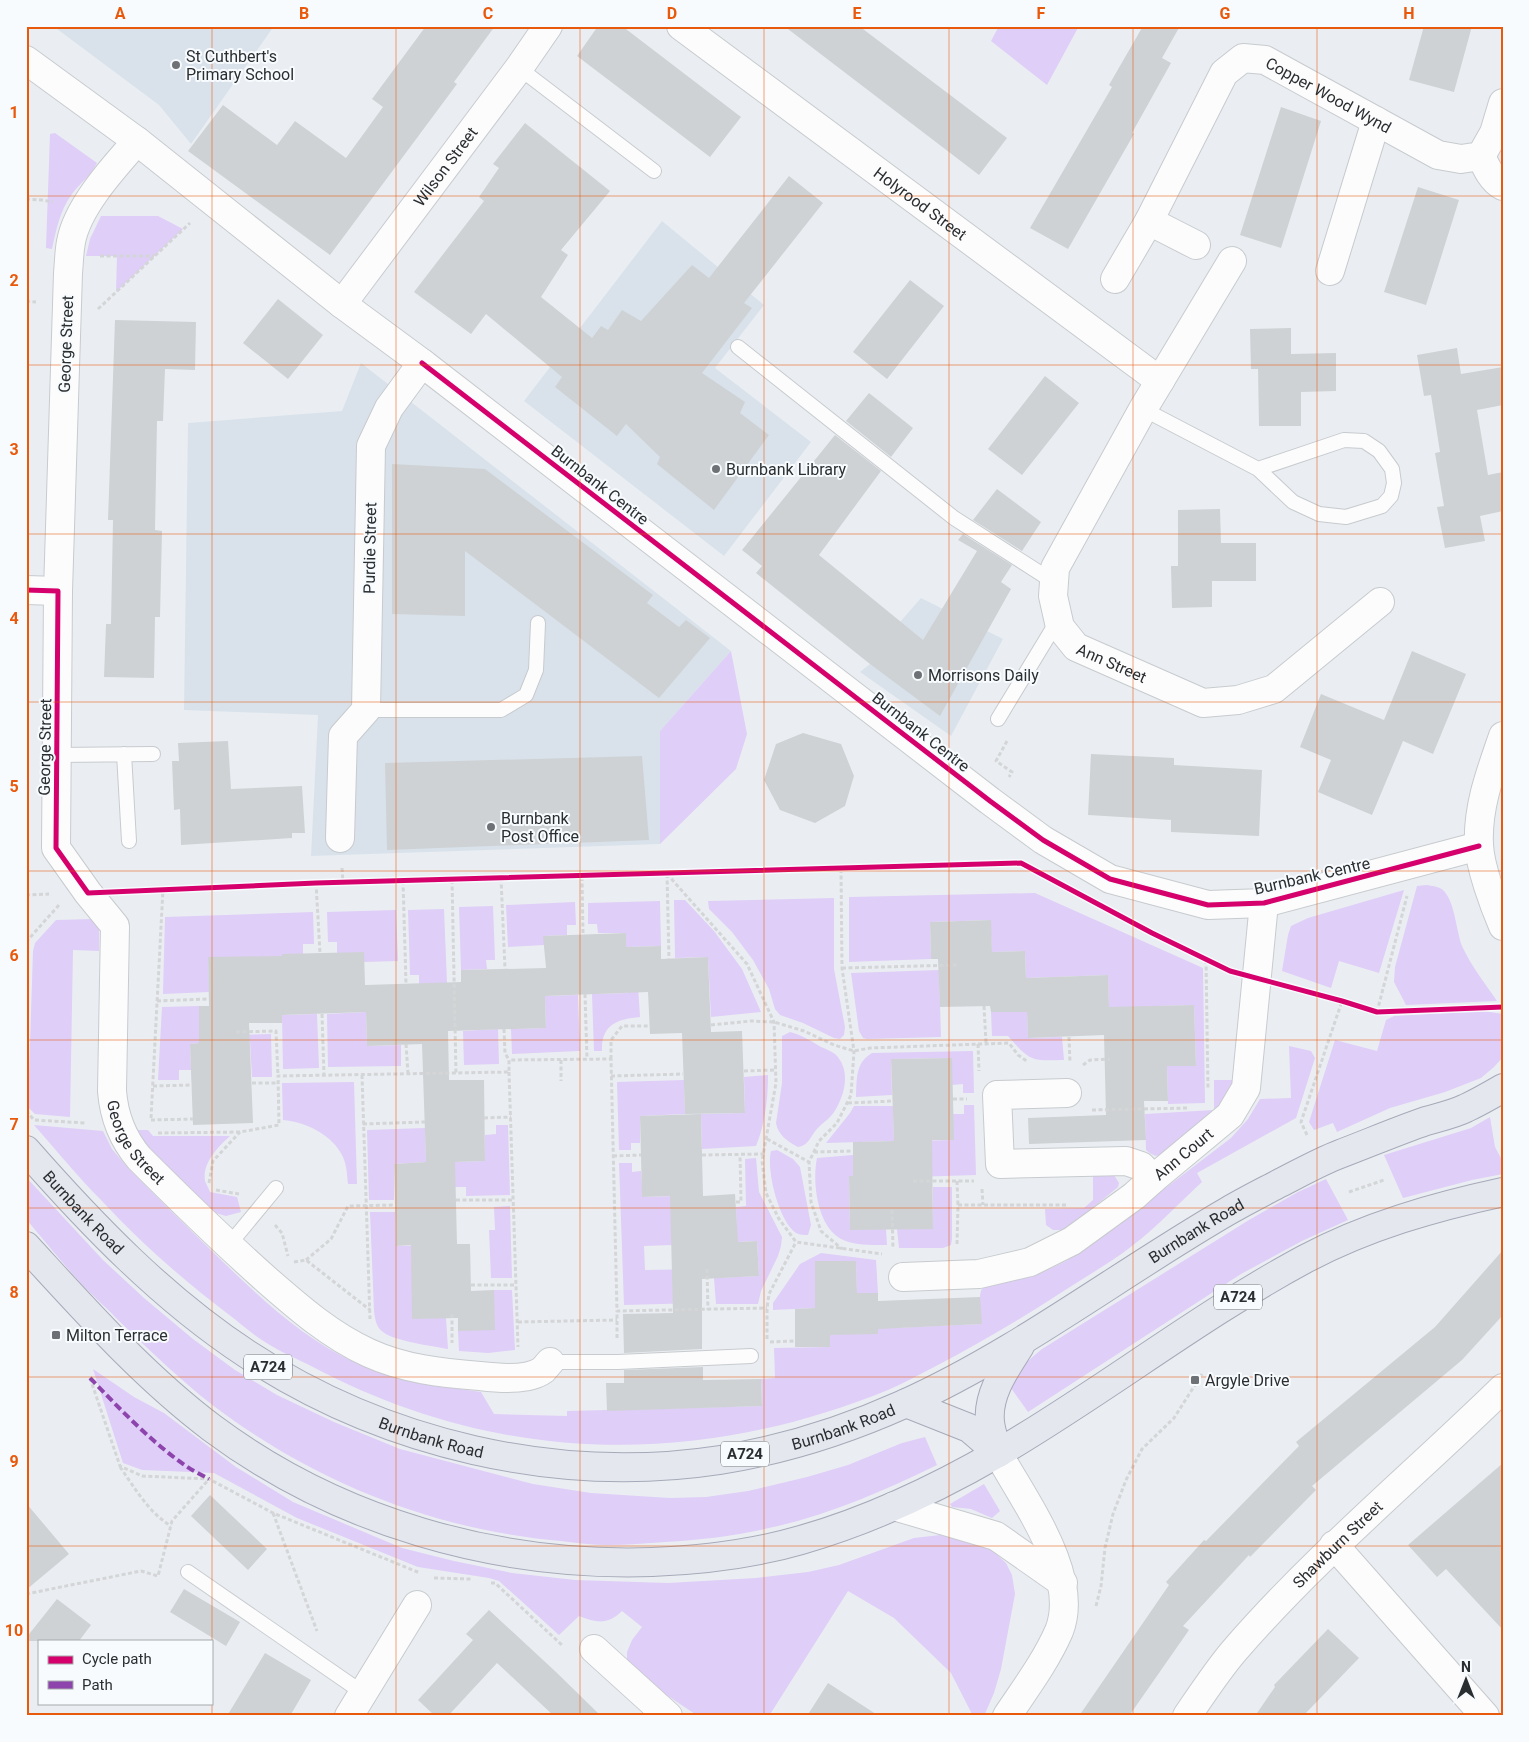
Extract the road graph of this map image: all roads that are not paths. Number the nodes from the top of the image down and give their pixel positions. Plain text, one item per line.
1 (548, 26) edge
2 (681, 26) edge
3 (26, 60) edge
4 (519, 68) junction
5 (1503, 104) edge
6 (1376, 121) junction
7 (137, 141) junction
8 (1481, 156) junction
9 (654, 171) dead end
10 (1503, 186) edge
11 (1149, 221) junction
12 (1196, 245) dead end
13 (1232, 261) dead end
14 (1330, 271) dead end
15 (1115, 279) dead end
16 (342, 304) junction
17 (738, 347) dead end
18 (422, 363) junction
19 (1160, 380) junction
20 (1143, 409) junction
21 (1258, 469) junction
22 (1054, 582) junction
23 (26, 590) edge
24 (58, 591) junction
25 (1380, 602) dead end
26 (1058, 620) junction
27 (538, 623) dead end
28 (366, 710) junction
29 (998, 719) road end
30 (1503, 736) edge
31 (124, 754) junction
32 (153, 754) dead end
33 (58, 755) junction
34 (340, 838) dead end
35 (129, 841) dead end
36 (1479, 846) junction
37 (1264, 903) junction
38 (1503, 926) edge
39 (1503, 1088) edge
40 (1079, 1093) road end
41 (26, 1150) edge
42 (1153, 1179) junction
43 (276, 1188) dead end
44 (1503, 1192) edge
45 (26, 1246) edge
46 (228, 1246) junction
47 (893, 1264) road end
48 (1025, 1338) junction
49 (752, 1356) road end
50 (550, 1362) joint
51 (1503, 1388) edge
52 (906, 1403) junction
53 (998, 1453) junction
54 (894, 1506) junction
55 (1334, 1545) junction
56 (188, 1572) dead end
57 (1063, 1583) junction
58 (417, 1605) road end
59 (594, 1648) road end
60 (363, 1693) junction
61 (349, 1716) edge
62 (668, 1716) edge
63 (1007, 1716) edge
64 (1187, 1716) edge
65 (1484, 1716) edge

1 - 4 street, Wilson Street
2 - 19 street, Holyrood Street
3 - 7 street
4 - 9 lane
4 - 16 street, Wilson Street
5 - 8 street
6 - 8 street, Copper Wood Wynd
6 - 11 street, Copper Wood Wynd
6 - 14 street
7 - 16 street
7 - 24 street, George Street
8 - 10 street
11 - 12 street
11 - 15 street, Copper Wood Wynd
13 - 19 street, Ann Street
16 - 18 street
17 - 22 lane
18 - 28 street, Purdie Street
18 - 37 street, Burnbank Centre
19 - 20 street, Ann Street
20 - 21 lane
20 - 22 street, Ann Street
21 - 21 lane
22 - 26 street, Ann Street
23 - 24 street
24 - 33 street, George Street
25 - 26 street, Ann Street
26 - 29 lane
27 - 28 lane
28 - 34 street
30 - 36 street
31 - 32 lane
31 - 33 lane
31 - 35 lane
33 - 46 street, George Street
36 - 37 street, Burnbank Centre
36 - 38 street
37 - 42 street, Ann Court
39 - 48 main road, Burnbank Road / A724
40 - 42 street, Ann Court
41 - 52 main road, Burnbank Road / A724
42 - 47 street
43 - 46 lane
44 - 53 main road, A724
45 - 54 main road, A724
46 - 50 street, George Street
48 - 52 main road, Burnbank Road / A724
48 - 53 main road, A724
49 - 50 lane
51 - 55 street, Shawburn Street
52 - 53 main road
53 - 54 main road, A724
53 - 57 street
54 - 57 street
55 - 64 street, Shawburn Street
55 - 65 street
56 - 60 lane
57 - 63 street
58 - 60 street
59 - 62 street
60 - 61 street

